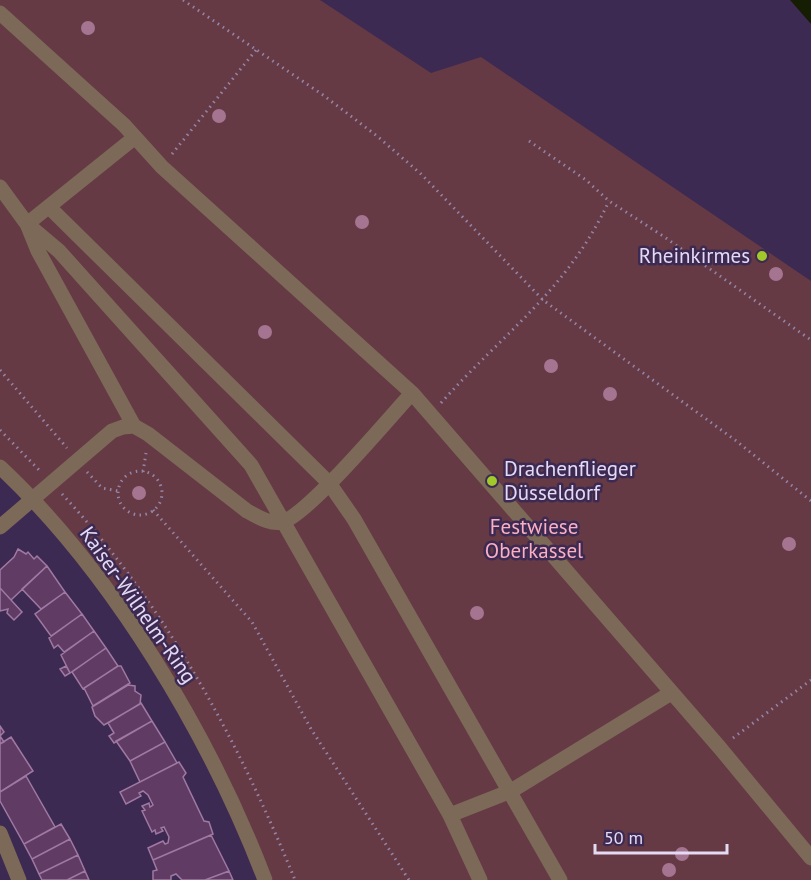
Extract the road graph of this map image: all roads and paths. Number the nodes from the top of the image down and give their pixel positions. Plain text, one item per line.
1 (183, 0) edge
2 (0, 13) edge
3 (256, 51) junction
4 (134, 138) junction
5 (529, 141) dead end
6 (162, 166) junction
7 (0, 187) edge
8 (609, 201) junction
9 (50, 208) junction
10 (27, 224) junction
11 (543, 300) junction
12 (811, 340) edge
13 (0, 370) edge
14 (412, 393) junction
15 (431, 413) junction
16 (135, 426) junction
17 (77, 460) junction
18 (0, 466) edge
19 (329, 483) junction
20 (118, 491) junction
21 (33, 497) junction
22 (811, 501) edge
23 (153, 510) junction
24 (281, 522) junction
25 (0, 527) edge
26 (811, 680) edge
27 (671, 693) junction
28 (720, 748) junction
29 (512, 791) junction
30 (450, 815) junction
31 (0, 833) edge
32 (811, 858) edge
33 (19, 880) edge
34 (265, 880) edge
35 (409, 880) edge
36 (480, 880) edge
37 (560, 880) edge

1 - 3 path
2 - 4 street
3 - 6 path
3 - 11 path
4 - 6 street
4 - 9 street
5 - 8 path
6 - 14 street
7 - 10 street
8 - 11 path
8 - 12 path
9 - 10 street
9 - 19 street
10 - 16 street
10 - 24 street
11 - 15 path
11 - 22 path
13 - 17 path
14 - 15 street
14 - 19 street
15 - 27 street
16 - 17 street
16 - 24 street
17 - 20 path
17 - 21 street
18 - 21 street, Kaiser-Wilhelm-Ring
19 - 24 street
19 - 29 street
20 - 23 path
20 - 23 path
21 - 25 street
21 - 34 street, Kaiser-Wilhelm-Ring
23 - 35 path
24 - 30 street
26 - 28 path
27 - 28 street
27 - 29 street
28 - 32 street
29 - 30 street
29 - 37 street
30 - 36 street
31 - 33 street

